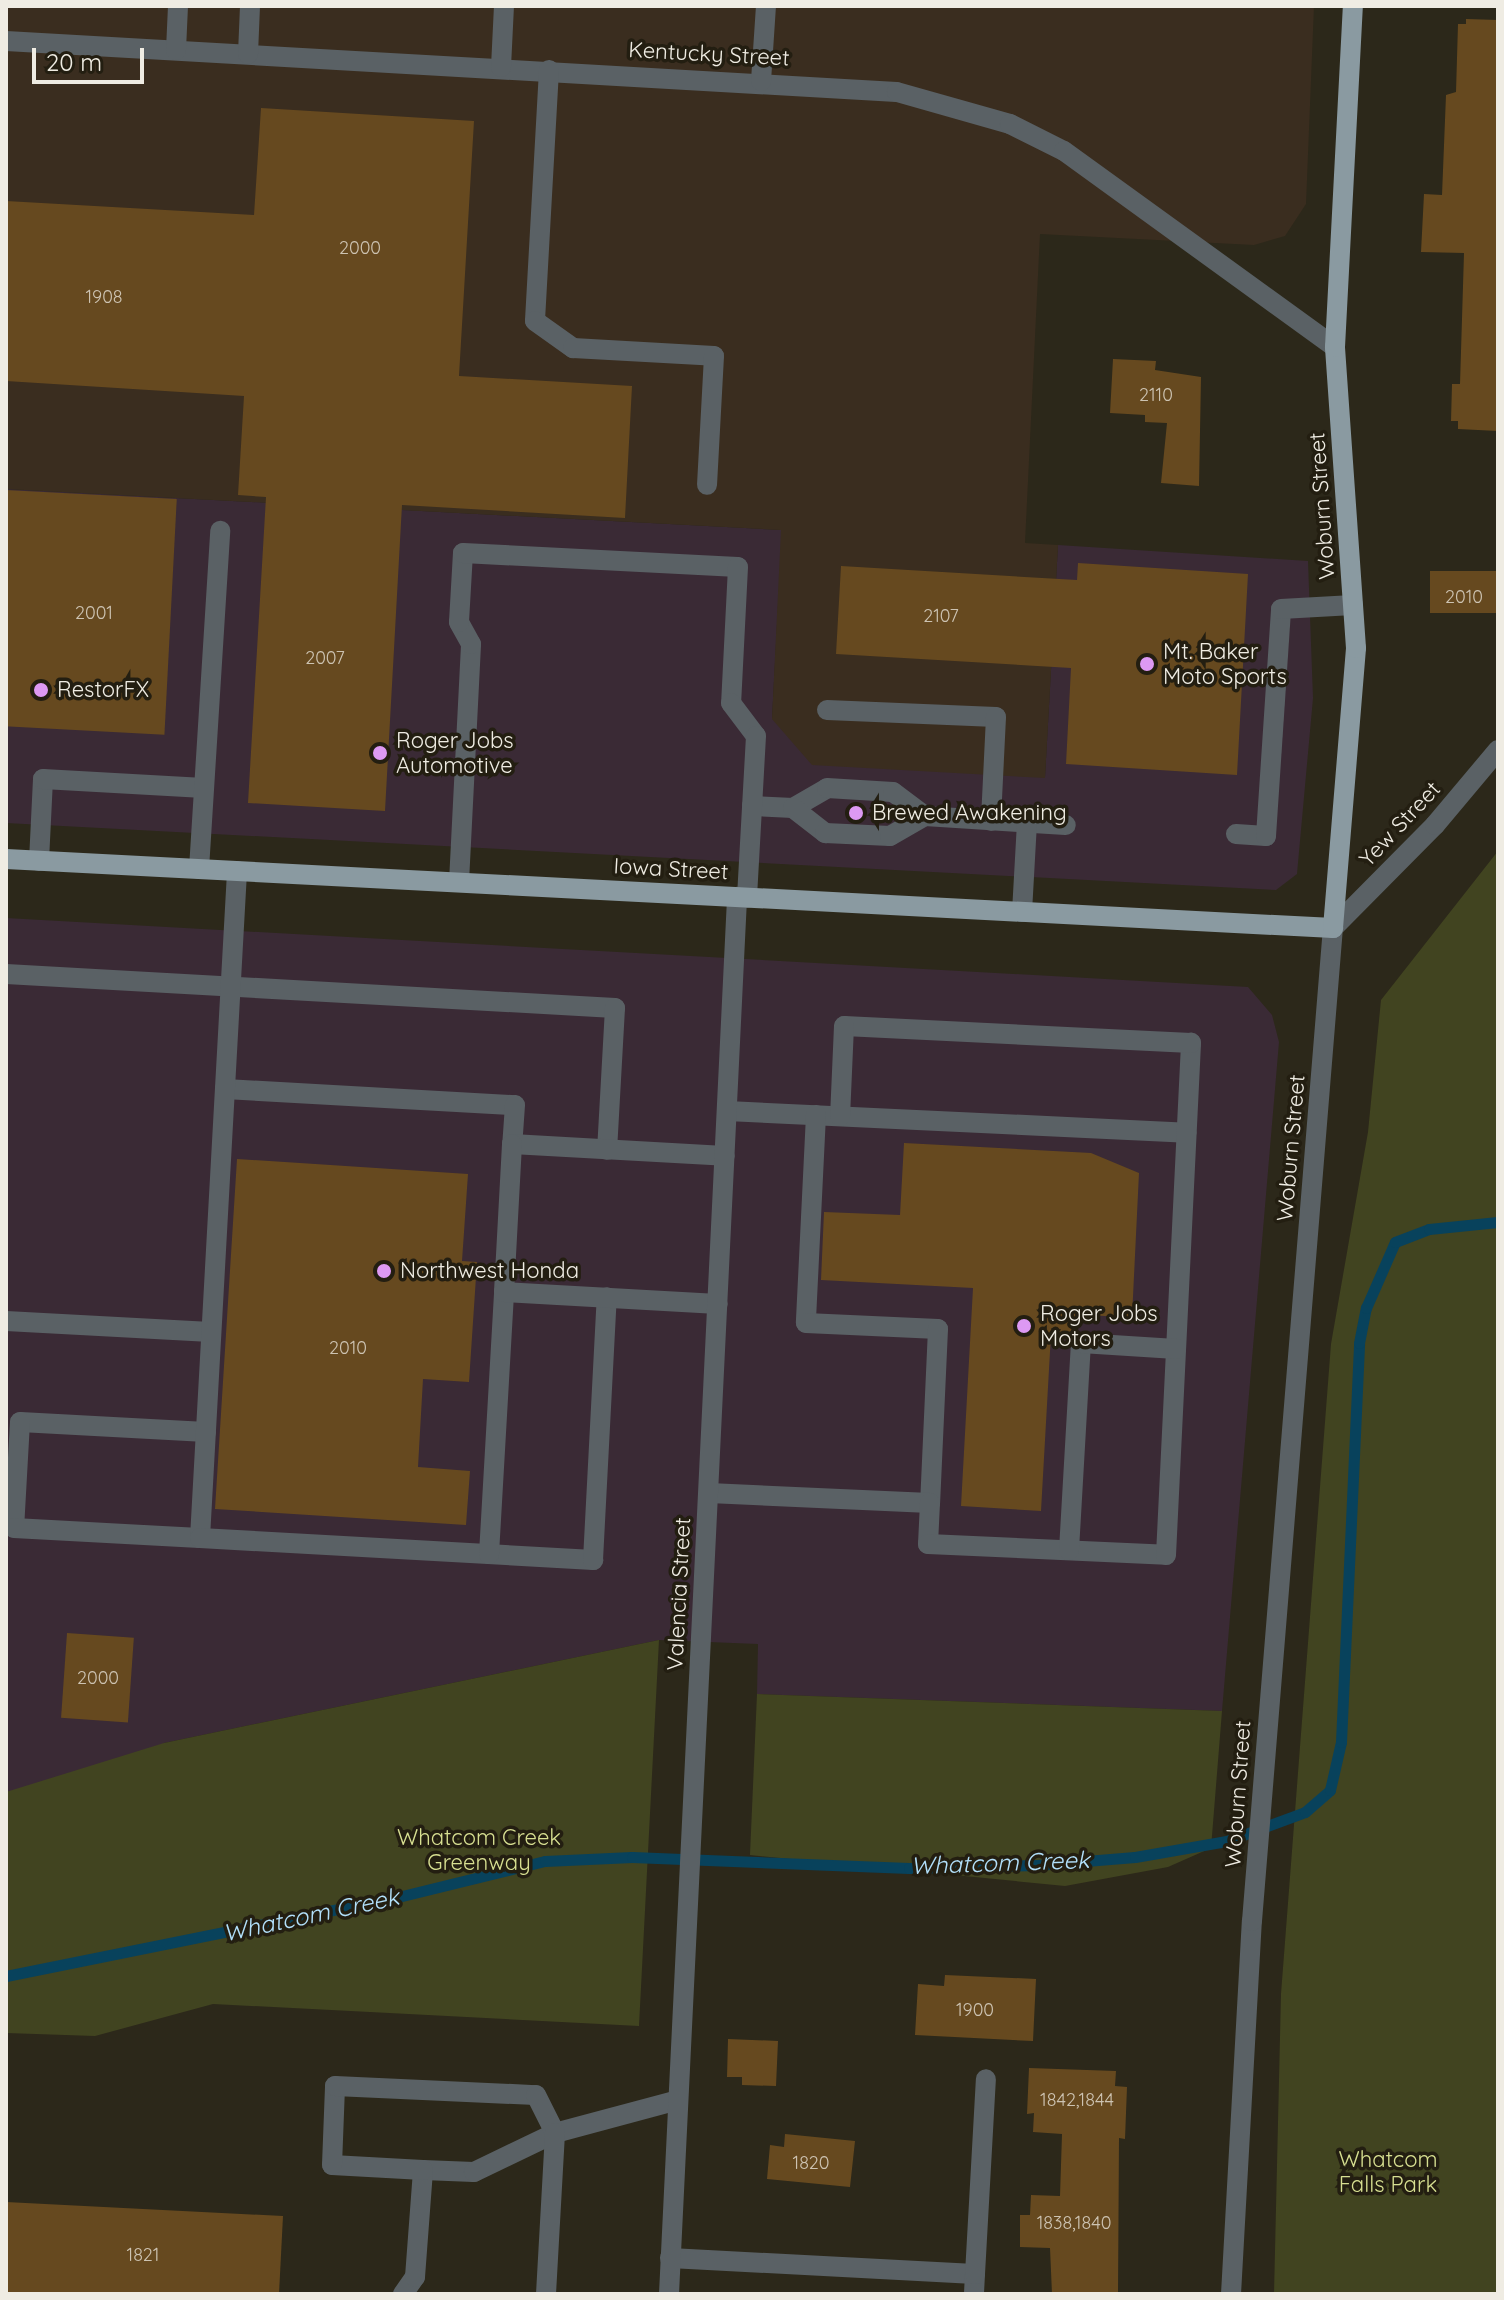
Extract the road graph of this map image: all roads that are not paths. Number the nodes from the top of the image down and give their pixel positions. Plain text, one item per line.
1 (178, 6) edge
2 (250, 6) edge
3 (504, 6) edge
4 (766, 6) edge
5 (1353, 6) edge
6 (6, 41) edge
7 (176, 50) junction
8 (248, 54) junction
9 (501, 67) junction
10 (549, 70) junction
11 (761, 81) junction
12 (1335, 347) junction
13 (707, 485) dead end
14 (220, 531) dead end
15 (1353, 605) junction
16 (827, 710) dead end
17 (1498, 750) edge
18 (204, 788) junction
19 (752, 806) junction
20 (793, 808) junction
21 (925, 816) junction
22 (991, 821) junction
23 (1027, 823) junction
24 (1066, 825) dead end
25 (1236, 834) dead end
26 (6, 859) edge
27 (39, 861) junction
28 (199, 869) junction
29 (237, 871) junction
30 (459, 882) junction
31 (742, 897) junction
32 (1022, 912) junction
33 (1333, 928) junction
34 (6, 974) edge
35 (231, 987) junction
36 (225, 1089) junction
37 (727, 1111) junction
38 (816, 1115) junction
39 (840, 1116) junction
40 (1186, 1133) junction
41 (512, 1144) junction
42 (607, 1150) junction
43 (725, 1156) junction
44 (504, 1292) junction
45 (607, 1297) junction
46 (718, 1304) junction
47 (6, 1321) edge
48 (211, 1332) junction
49 (1176, 1349) junction
50 (206, 1432) junction
51 (709, 1493) junction
52 (930, 1503) junction
53 (200, 1538) junction
54 (1069, 1550) junction
55 (489, 1554) junction
56 (986, 2079) dead end
57 (678, 2100) junction
58 (555, 2133) junction
59 (423, 2170) junction
60 (670, 2258) junction
61 (975, 2284) edge
62 (403, 2294) edge
63 (546, 2294) edge
64 (669, 2294) edge
65 (1231, 2294) edge

1 - 7 street
2 - 8 street
3 - 9 street
4 - 11 street
5 - 12 main road, Woburn Street
6 - 7 street, Kentucky Street
7 - 8 street, Kentucky Street
8 - 9 street, Kentucky Street
9 - 10 street, Kentucky Street
10 - 11 street, Kentucky Street
10 - 13 street
11 - 12 street, Kentucky Street
12 - 15 main road, Woburn Street
14 - 18 street
15 - 25 street
15 - 33 main road, Woburn Street
16 - 22 street
17 - 33 street, Yew Street
18 - 27 street
18 - 28 street
19 - 20 street
19 - 30 street, Valencia Street
19 - 31 street, Valencia Street
20 - 21 street
20 - 21 street
21 - 22 street
22 - 23 street
23 - 24 street
23 - 32 street
26 - 27 main road, Iowa Street
27 - 28 main road, Iowa Street
28 - 29 main road, Iowa Street
29 - 30 main road, Iowa Street
29 - 35 street
30 - 31 main road, Iowa Street
31 - 32 main road, Iowa Street
31 - 37 street, Valencia Street
32 - 33 main road, Iowa Street
33 - 65 street, Woburn Street
34 - 35 street
35 - 36 street
35 - 42 street
36 - 41 street
36 - 48 street
37 - 38 street
37 - 43 street, Valencia Street
38 - 39 street
38 - 52 street
39 - 40 street
39 - 40 street
40 - 49 street
41 - 42 street
41 - 44 street
42 - 43 street
43 - 46 street, Valencia Street
44 - 45 street
44 - 55 street
45 - 46 street
45 - 55 street
46 - 51 street, Valencia Street
47 - 48 street
48 - 50 street
49 - 54 street
49 - 54 street
50 - 53 street
50 - 53 street
51 - 52 street
51 - 57 street, Valencia Street
52 - 54 street
53 - 55 street
56 - 61 street
57 - 58 street
57 - 60 street, Valencia Street
58 - 59 street
58 - 59 street
58 - 63 street
59 - 62 street
60 - 61 street
60 - 64 street, Valencia Street

